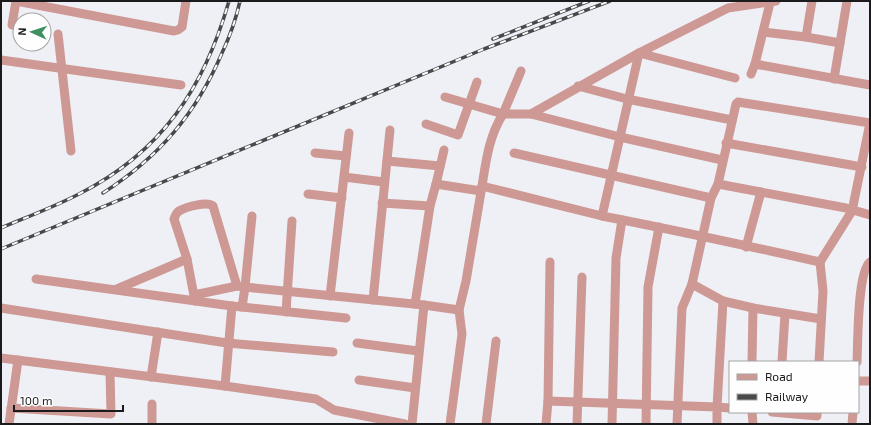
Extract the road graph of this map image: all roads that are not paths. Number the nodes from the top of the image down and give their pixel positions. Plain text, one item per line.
1 (16, 1) edge
2 (186, 1) edge
3 (812, 1) edge
4 (847, 1) edge
5 (773, 2) edge
6 (728, 4) edge
7 (14, 12) edge
8 (763, 32) junction
9 (58, 34) dead end
10 (806, 37) junction
11 (840, 43) junction
12 (639, 53) junction
13 (1, 60) edge
14 (755, 64) junction
15 (62, 68) junction
16 (521, 71) dead end
17 (751, 74) dead end
18 (735, 78) dead end
19 (834, 79) junction
20 (477, 82) dead end
21 (181, 85) dead end
22 (870, 85) edge
23 (578, 86) junction
24 (445, 97) dead end
25 (627, 99) junction
26 (469, 104) junction
27 (503, 114) junction
28 (531, 114) junction
29 (732, 120) junction
30 (870, 123) edge
31 (426, 124) dead end
32 (390, 130) dead end
33 (349, 133) dead end
34 (620, 137) junction
35 (726, 143) junction
36 (444, 150) dead end
37 (71, 151) dead end
38 (315, 153) dead end
39 (514, 153) dead end
40 (346, 156) junction
41 (722, 160) junction
42 (387, 161) junction
43 (440, 166) junction
44 (862, 167) junction
45 (612, 176) junction
46 (344, 177) junction
47 (384, 182) junction
48 (436, 184) junction
49 (718, 184) junction
50 (482, 189) junction
51 (761, 192) junction
52 (308, 194) dead end
53 (342, 198) junction
54 (711, 198) junction
55 (382, 203) junction
56 (430, 206) junction
57 (852, 211) junction
58 (870, 215) edge
59 (252, 216) dead end
60 (602, 216) junction
61 (622, 220) junction
62 (292, 221) dead end
63 (659, 227) junction
64 (703, 236) junction
65 (746, 246) junction
66 (187, 259) junction
67 (550, 262) dead end
68 (820, 262) junction
69 (870, 262) edge
70 (582, 277) dead end
71 (36, 279) dead end
72 (692, 284) junction
73 (241, 286) junction
74 (115, 289) junction
75 (287, 292) junction
76 (330, 296) junction
77 (195, 298) junction
78 (373, 300) junction
79 (723, 301) junction
80 (419, 305) junction
81 (232, 306) junction
82 (242, 307) junction
83 (1, 308) edge
84 (752, 308) junction
85 (459, 310) junction
86 (286, 312) junction
87 (785, 314) junction
88 (346, 318) dead end
89 (821, 319) junction
90 (158, 332) junction
91 (496, 341) dead end
92 (227, 342) junction
93 (357, 343) dead end
94 (418, 351) junction
95 (333, 352) dead end
96 (1, 358) edge
97 (18, 360) junction
98 (752, 361) edge
99 (782, 361) edge
100 (819, 361) edge
101 (857, 361) edge
102 (110, 372) junction
103 (152, 377) junction
104 (359, 380) dead end
105 (859, 381) edge
106 (870, 381) edge
107 (225, 386) junction
108 (415, 388) junction
109 (548, 401) junction
110 (578, 402) junction
111 (152, 404) dead end
112 (614, 404) junction
113 (648, 405) junction
114 (677, 406) junction
115 (717, 407) junction
116 (11, 408) junction
117 (729, 408) edge
118 (752, 413) edge
119 (779, 413) edge
120 (817, 413) edge
121 (854, 413) edge
122 (111, 414) junction
123 (799, 419) edge
124 (9, 424) edge
125 (113, 424) edge
126 (152, 424) edge
127 (405, 424) edge
128 (412, 424) edge
129 (450, 424) edge
130 (486, 424) edge
131 (546, 424) edge
132 (577, 424) edge
133 (612, 424) edge
134 (646, 424) edge
135 (677, 424) edge
136 (717, 424) edge
137 (753, 424) edge
138 (852, 424) edge

1 - 2 street
1 - 7 street
3 - 10 street
4 - 11 street
5 - 6 street
5 - 8 street
6 - 12 street
8 - 10 street
8 - 14 street
9 - 15 street
10 - 11 street
11 - 19 street
12 - 18 street
12 - 23 street
12 - 25 street
13 - 15 street
14 - 17 street
14 - 19 street
15 - 21 street
15 - 37 street
16 - 27 street
19 - 22 street
20 - 26 street
23 - 25 street
23 - 28 street
24 - 26 street
25 - 29 street
25 - 34 street
26 - 27 street
26 - 31 street
27 - 28 street
27 - 50 street
28 - 34 street
29 - 30 street
29 - 35 street
30 - 44 street
32 - 42 street
33 - 40 street
34 - 41 street
34 - 45 street
35 - 41 street
35 - 44 street
36 - 43 street
38 - 40 street
39 - 45 street
40 - 46 street
41 - 49 street
42 - 43 street
42 - 47 street
43 - 48 street
44 - 57 street
45 - 54 street
45 - 60 street
46 - 47 street
46 - 53 street
47 - 55 street
48 - 50 street
48 - 56 street
49 - 51 street
49 - 54 street
50 - 60 street
50 - 85 street
51 - 57 street
51 - 65 street
52 - 53 street
53 - 76 street
54 - 64 street
55 - 56 street
55 - 78 street
56 - 80 street
57 - 58 street
57 - 68 street
59 - 73 street
60 - 61 street
61 - 63 street
61 - 112 street
62 - 75 street
63 - 64 street
63 - 113 street
64 - 65 street
64 - 72 street
65 - 68 street
66 - 73 street
66 - 74 street
66 - 77 street
67 - 109 street
68 - 89 street
69 - 101 street
70 - 110 street
71 - 74 street
72 - 79 street
72 - 114 street
73 - 75 street
73 - 77 street
73 - 82 street
74 - 77 street
75 - 76 street
75 - 86 street
76 - 78 street
77 - 81 street
78 - 80 street
79 - 84 street
79 - 115 street
80 - 85 street
80 - 94 street
81 - 82 street
81 - 92 street
82 - 86 street
83 - 90 street
84 - 87 street
84 - 98 street
85 - 129 street
86 - 88 street
87 - 89 street
87 - 99 street
89 - 100 street
90 - 92 street
90 - 103 street
91 - 130 street
92 - 95 street
92 - 107 street
93 - 94 street
94 - 108 street
96 - 97 street
97 - 102 street
97 - 116 street
102 - 103 street
102 - 122 street
103 - 107 street
104 - 108 street
105 - 106 street
107 - 127 street
108 - 128 street
109 - 110 street
109 - 131 street
110 - 112 street
110 - 132 street
111 - 126 street
112 - 113 street
112 - 133 street
113 - 114 street
113 - 134 street
114 - 115 street
114 - 135 street
115 - 117 street
115 - 136 street
116 - 122 street
116 - 124 street
118 - 137 street
119 - 123 street
120 - 123 street
121 - 138 street
122 - 125 street

